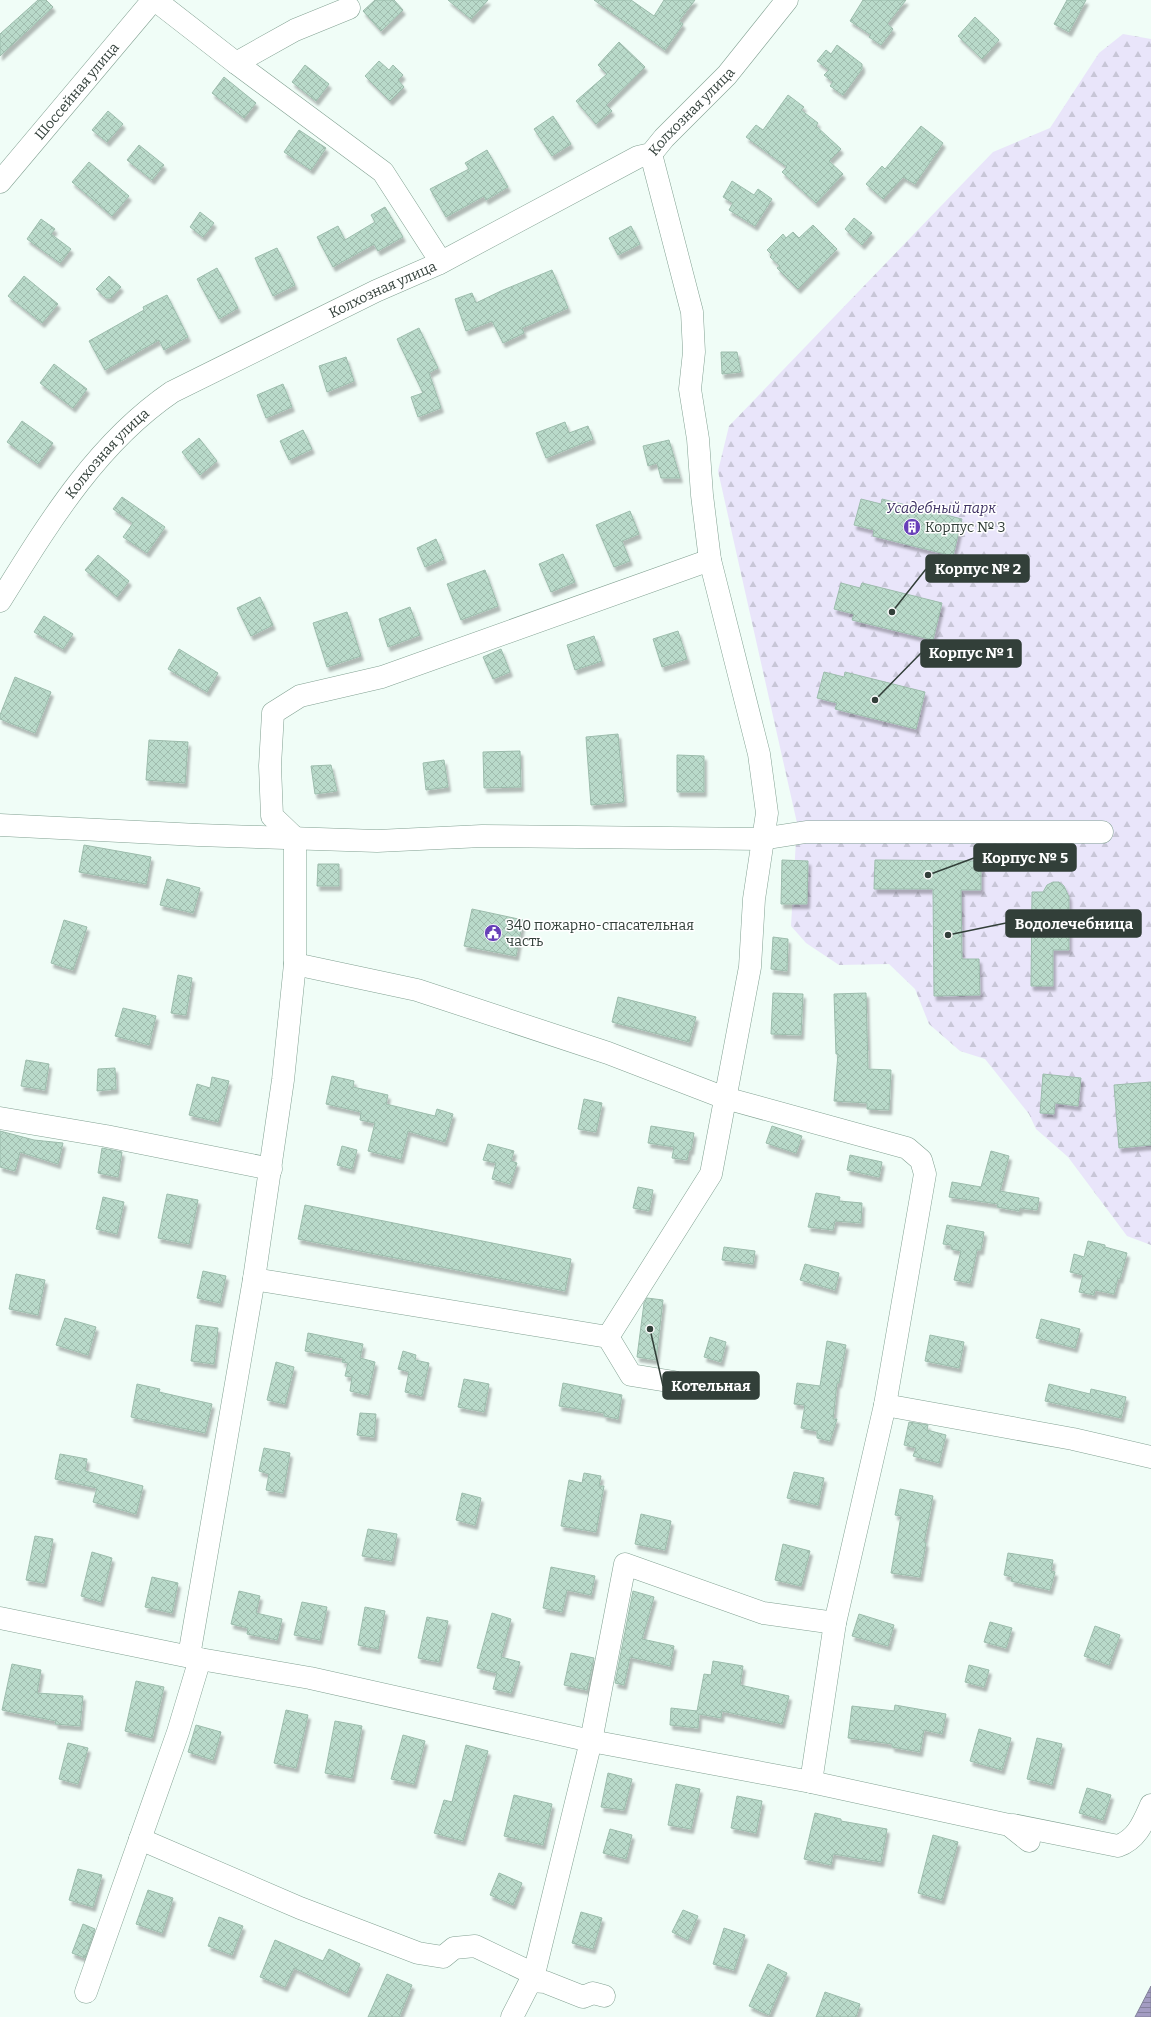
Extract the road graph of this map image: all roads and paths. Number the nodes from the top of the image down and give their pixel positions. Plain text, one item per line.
1 (154, 0) edge
2 (787, 0) edge
3 (349, 8) dead end
4 (236, 63) junction
5 (651, 154) junction
6 (0, 182) edge
7 (441, 262) junction
8 (710, 560) junction
9 (0, 601) edge
10 (0, 825) edge
11 (1102, 832) dead end
12 (295, 838) junction
13 (762, 839) junction
14 (295, 964) junction
15 (726, 1098) junction
16 (0, 1118) edge
17 (271, 1168) junction
18 (254, 1278) junction
19 (608, 1337) junction
20 (674, 1382) dead end
21 (885, 1405) junction
22 (1151, 1457) edge
23 (0, 1618) edge
24 (835, 1623) junction
25 (195, 1657) junction
26 (591, 1741) junction
27 (811, 1782) junction
28 (1151, 1805) edge
29 (1009, 1825) junction
30 (140, 1839) junction
31 (1029, 1841) dead end
32 (533, 1978) junction
33 (86, 1992) dead end
34 (604, 1996) dead end
35 (512, 2017) edge

1 - 4 street
1 - 6 street, Шоссейная улица
2 - 5 street, Колхозная улица
3 - 4 street
4 - 7 street
5 - 7 street, Колхозная улица
5 - 8 street
7 - 9 street, Колхозная улица
8 - 12 street
8 - 13 street
10 - 12 street
11 - 13 street
12 - 13 street
12 - 14 street
13 - 15 street
14 - 15 street
14 - 17 street
15 - 19 street
15 - 21 street
16 - 17 street
17 - 18 street
18 - 19 street
18 - 25 street
19 - 20 street
21 - 22 street
21 - 24 street
23 - 25 street
24 - 26 street
24 - 27 street
25 - 26 street
25 - 30 street
26 - 27 street
26 - 32 street
27 - 29 street
28 - 29 street
29 - 31 street
30 - 32 street
30 - 33 street
32 - 34 street
32 - 35 street

